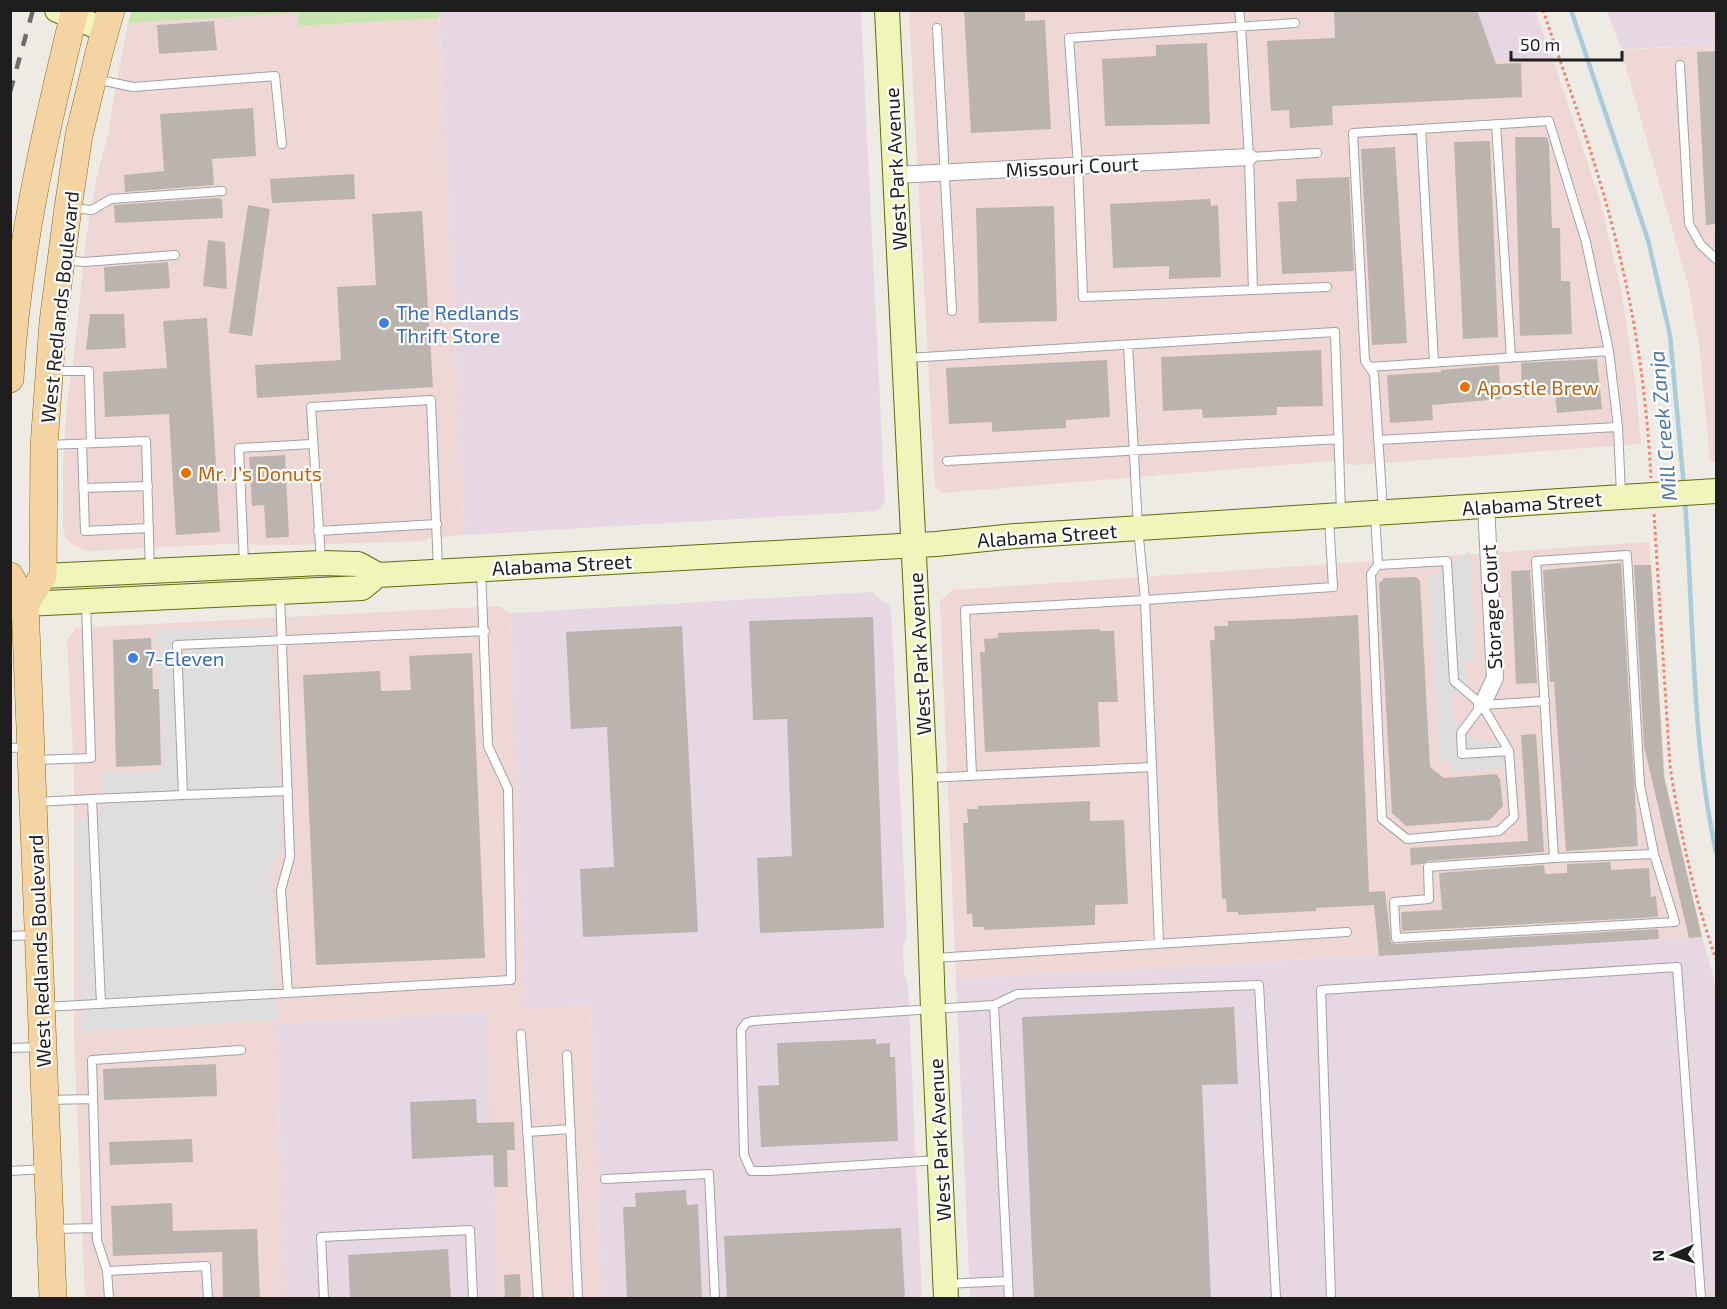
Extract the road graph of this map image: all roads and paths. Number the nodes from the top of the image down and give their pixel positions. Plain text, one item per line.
1 (887, 10) edge
2 (1239, 10) edge
3 (1543, 10) edge
4 (68, 13) edge
5 (108, 20) edge
6 (1295, 23) dead end
7 (1240, 26) junction
8 (937, 27) dead end
9 (1557, 51) dead end
10 (1680, 65) dead end
11 (92, 79) junction
12 (1496, 124) junction
13 (1420, 129) junction
14 (282, 144) dead end
15 (1317, 153) dead end
16 (1249, 157) junction
17 (1078, 166) junction
18 (945, 173) junction
19 (895, 176) junction
20 (222, 191) dead end
21 (68, 208) junction
22 (175, 255) dead end
23 (1716, 259) edge
24 (61, 260) junction
25 (1327, 287) dead end
26 (1253, 290) junction
27 (952, 311) dead end
28 (1128, 345) junction
29 (1609, 351) junction
30 (905, 358) junction
31 (1511, 358) junction
32 (1434, 362) junction
33 (1369, 367) junction
34 (50, 370) junction
35 (10, 379) edge
36 (1618, 427) junction
37 (1339, 439) junction
38 (1378, 440) junction
39 (87, 443) junction
40 (312, 444) junction
41 (44, 446) junction
42 (1134, 450) junction
43 (947, 461) dead end
44 (148, 486) junction
45 (83, 488) junction
46 (1708, 492) edge
47 (1621, 497) junction
48 (1485, 506) junction
49 (1379, 513) junction
50 (1335, 516) junction
51 (437, 524) junction
52 (149, 528) junction
53 (1138, 528) junction
54 (318, 531) junction
55 (914, 545) junction
56 (321, 564) junction
57 (1378, 565) junction
58 (245, 567) junction
59 (481, 568) junction
60 (150, 570) junction
61 (438, 571) junction
62 (10, 575) edge
63 (378, 575) junction
64 (44, 576) junction
65 (280, 592) junction
66 (1145, 600) junction
67 (86, 602) junction
68 (18, 603) edge
69 (485, 631) junction
70 (282, 641) junction
71 (1545, 701) junction
72 (1482, 705) junction
73 (1509, 751) junction
74 (25, 752) edge
75 (1152, 767) junction
76 (972, 776) junction
77 (925, 778) junction
78 (288, 791) junction
79 (183, 795) junction
80 (92, 799) junction
81 (34, 802) junction
82 (1654, 854) junction
83 (1554, 858) junction
84 (1347, 932) dead end
85 (39, 935) junction
86 (10, 936) edge
87 (1159, 943) junction
88 (931, 958) junction
89 (288, 993) junction
90 (101, 1004) junction
91 (994, 1005) junction
92 (42, 1007) junction
93 (933, 1009) junction
94 (521, 1034) dead end
95 (43, 1047) junction
96 (10, 1048) edge
97 (241, 1050) dead end
98 (567, 1055) dead end
99 (93, 1099) junction
100 (45, 1100) junction
101 (571, 1129) junction
102 (528, 1132) junction
103 (939, 1160) junction
104 (48, 1169) junction
105 (10, 1171) edge
106 (605, 1179) dead end
107 (97, 1228) junction
108 (50, 1229) junction
109 (107, 1270) junction
110 (1008, 1281) junction
111 (946, 1291) edge
112 (53, 1299) edge
113 (109, 1299) edge
114 (208, 1299) edge
115 (324, 1299) edge
116 (473, 1299) edge
117 (538, 1299) edge
118 (578, 1299) edge
119 (715, 1299) edge
120 (1009, 1299) edge
121 (1276, 1299) edge
122 (1331, 1299) edge
123 (1701, 1299) edge

1 - 19 main road, West Park Avenue
2 - 7 lane
3 - 9 path
4 - 5 main road
4 - 35 main road, West Redlands Boulevard
5 - 11 main road, West Redlands Boulevard
6 - 7 lane
7 - 16 lane
7 - 17 lane
8 - 18 lane
10 - 23 lane
11 - 14 lane
11 - 21 main road, West Redlands Boulevard
12 - 13 lane
12 - 29 lane
12 - 31 lane
13 - 32 lane
13 - 33 lane
15 - 16 lane
16 - 17 street, Missouri Court
16 - 26 lane
17 - 18 street, Missouri Court
17 - 26 lane
18 - 19 street, Missouri Court
18 - 27 lane
19 - 30 main road, West Park Avenue
20 - 21 lane
21 - 24 main road, West Redlands Boulevard
22 - 24 lane
24 - 34 main road, West Redlands Boulevard
25 - 26 lane
28 - 30 lane
28 - 37 lane
28 - 42 lane
29 - 31 lane
29 - 36 lane
30 - 55 main road, West Park Avenue
31 - 32 lane
32 - 33 lane
33 - 38 lane
34 - 39 lane
34 - 41 main road, West Redlands Boulevard
36 - 38 lane
36 - 47 lane
37 - 42 lane
37 - 50 lane
38 - 49 lane
39 - 41 lane
39 - 44 lane
39 - 45 lane
40 - 51 lane
40 - 54 lane
40 - 58 lane
41 - 64 main road, West Redlands Boulevard
42 - 43 lane
42 - 53 lane
44 - 45 lane
44 - 52 lane
45 - 52 lane
46 - 47 main road, Alabama Street
47 - 48 main road, Alabama Street
48 - 49 main road, Alabama Street
48 - 72 street, Storage Court
49 - 50 main road, Alabama Street
49 - 57 lane
50 - 53 main road, Alabama Street
50 - 66 lane
51 - 54 lane
51 - 61 lane
52 - 60 lane
53 - 55 main road, Alabama Street
53 - 66 lane
54 - 56 lane
55 - 59 main road, Alabama Street
55 - 77 main road, West Park Avenue
56 - 58 main road, Alabama Street
56 - 63 main road, Alabama Street
57 - 72 lane
57 - 73 lane
58 - 60 main road, Alabama Street
59 - 61 main road, Alabama Street
59 - 69 lane
60 - 64 main road, Alabama Street
61 - 63 main road, Alabama Street
62 - 64 main road, Alabama Street
62 - 68 main road, West Redlands Boulevard
63 - 65 main road, Alabama Street
64 - 68 main road
65 - 67 main road, Alabama Street
65 - 70 lane
66 - 75 lane
66 - 76 lane
67 - 68 main road, Alabama Street
67 - 74 lane
68 - 74 main road, West Redlands Boulevard
69 - 70 lane
69 - 89 lane
70 - 78 lane
70 - 79 lane
71 - 72 lane
71 - 82 lane
71 - 83 lane
72 - 73 lane
72 - 73 lane
74 - 81 main road, West Redlands Boulevard
75 - 76 lane
75 - 87 lane
76 - 77 lane
77 - 88 main road, West Park Avenue
78 - 79 lane
78 - 89 lane
79 - 80 lane
80 - 81 lane
80 - 90 lane
81 - 85 main road, West Redlands Boulevard
82 - 83 lane
82 - 83 lane
84 - 87 lane
85 - 86 lane
85 - 92 main road, West Redlands Boulevard
87 - 88 lane
88 - 93 main road, West Park Avenue
89 - 90 lane
90 - 92 lane
91 - 93 lane
91 - 110 lane
91 - 121 lane
92 - 95 main road, West Redlands Boulevard
93 - 103 main road, West Park Avenue
93 - 103 lane
94 - 102 lane
95 - 96 lane
95 - 100 main road, West Redlands Boulevard
97 - 99 lane
98 - 101 lane
99 - 100 lane
99 - 107 lane
100 - 104 main road, West Redlands Boulevard
101 - 102 lane
101 - 118 lane
102 - 117 lane
103 - 111 main road, West Park Avenue
104 - 105 lane
104 - 108 main road, West Redlands Boulevard
106 - 119 lane
107 - 108 lane
107 - 109 lane
108 - 112 main road, West Redlands Boulevard
109 - 113 lane
109 - 114 lane
110 - 111 lane
110 - 120 lane
115 - 116 lane
122 - 123 lane

